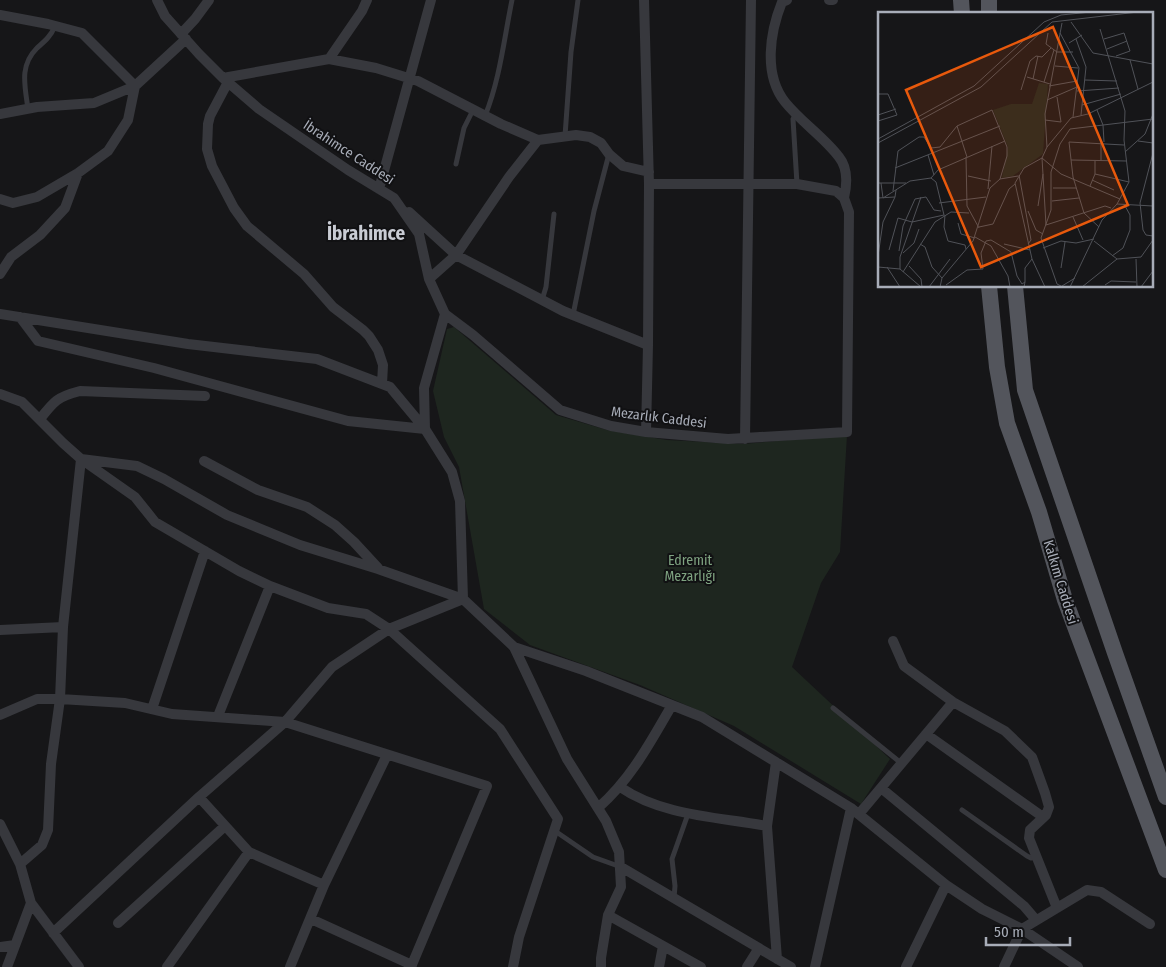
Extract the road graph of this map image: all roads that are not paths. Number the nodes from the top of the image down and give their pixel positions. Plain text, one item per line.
1 (157, 0) edge
2 (208, 0) edge
3 (367, 0) edge
4 (431, 0) edge
5 (512, 0) edge
6 (578, 0) edge
7 (644, 0) edge
8 (751, 0) edge
9 (787, 0) edge
10 (829, 0) edge
11 (833, 0) edge
12 (0, 14) edge
13 (55, 26) junction
14 (184, 36) junction
15 (329, 59) junction
16 (410, 77) junction
17 (226, 80) junction
18 (135, 86) junction
19 (28, 109) junction
20 (473, 109) junction
21 (796, 113) junction
22 (0, 114) edge
23 (486, 116) junction
24 (566, 136) junction
25 (538, 140) junction
26 (609, 154) junction
27 (456, 164) dead end
28 (649, 172) junction
29 (78, 173) junction
30 (649, 184) junction
31 (749, 184) junction
32 (797, 184) junction
33 (379, 189) junction
34 (394, 198) junction
35 (844, 198) junction
36 (0, 199) edge
37 (554, 214) dead end
38 (456, 255) junction
39 (0, 274) edge
40 (429, 279) junction
41 (989, 288) edge
42 (1015, 288) edge
43 (542, 300) junction
44 (0, 314) edge
45 (445, 314) junction
46 (573, 315) junction
47 (20, 317) junction
48 (648, 345) junction
49 (382, 384) junction
50 (0, 394) edge
51 (205, 396) dead end
52 (40, 419) junction
53 (425, 429) junction
54 (646, 432) junction
55 (745, 439) junction
56 (81, 459) junction
57 (204, 461) dead end
58 (204, 551) junction
59 (378, 569) junction
60 (270, 586) junction
61 (463, 599) junction
62 (63, 626) junction
63 (389, 629) junction
64 (0, 630) edge
65 (893, 641) dead end
66 (514, 647) junction
67 (60, 699) junction
68 (953, 702) junction
69 (672, 705) junction
70 (832, 708) dead end
71 (152, 709) junction
72 (0, 716) edge
73 (218, 716) junction
74 (285, 722) junction
75 (926, 734) junction
76 (387, 755) junction
77 (776, 762) junction
78 (902, 764) junction
79 (620, 788) junction
80 (881, 788) junction
81 (199, 797) junction
82 (1166, 797) edge
83 (598, 808) junction
84 (962, 810) dead end
85 (855, 811) junction
86 (688, 813) junction
87 (1043, 817) junction
88 (0, 824) edge
89 (225, 826) junction
90 (767, 826) junction
91 (555, 831) junction
92 (250, 852) junction
93 (1037, 857) junction
94 (20, 864) junction
95 (621, 867) junction
96 (1166, 870) edge
97 (324, 885) junction
98 (946, 885) junction
99 (674, 898) junction
100 (30, 903) junction
101 (1057, 908) junction
102 (608, 915) junction
103 (310, 919) junction
104 (1036, 920) junction
105 (118, 923) dead end
106 (1150, 924) dead end
107 (1022, 929) junction
108 (53, 933) junction
109 (15, 946) junction
110 (663, 946) junction
111 (0, 947) edge
112 (759, 948) junction
113 (776, 958) junction
114 (411, 966) edge
115 (7, 967) edge
116 (79, 967) edge
117 (167, 967) edge
118 (290, 967) edge
119 (513, 967) edge
120 (601, 967) edge
121 (659, 967) edge
122 (701, 967) edge
123 (747, 967) edge
124 (791, 967) edge
125 (815, 967) edge
126 (906, 967) edge
127 (1004, 967) edge
128 (1078, 967) edge

1 - 14 street, İbrahimce Caddesi
2 - 14 street
3 - 15 street
4 - 16 street
5 - 23 lane
6 - 24 lane
7 - 28 street
8 - 31 street
9 - 21 street
10 - 11 street
12 - 13 street
13 - 18 street
13 - 19 lane
14 - 17 street, İbrahimce Caddesi
14 - 18 street
15 - 16 street
15 - 17 street
16 - 20 street
16 - 33 street
17 - 33 street, İbrahimce Caddesi
17 - 49 street
18 - 19 street
18 - 29 street
19 - 22 street
20 - 23 street
20 - 27 lane
21 - 32 lane
21 - 35 street
23 - 25 street
24 - 25 street
24 - 26 street
25 - 38 street
26 - 28 street
26 - 46 lane
28 - 30 street
29 - 36 street
29 - 39 street
30 - 31 street
30 - 48 street
31 - 32 street
31 - 55 street
32 - 35 street
33 - 34 street, İbrahimce Caddesi
34 - 38 street
34 - 40 street, İbrahimce Caddesi
35 - 55 street, Mezarlık Caddesi
37 - 43 lane
38 - 40 street
38 - 43 street
40 - 45 street, İbrahimce Caddesi
41 - 96 main road, Kalkım Caddesi
42 - 82 main road, Kalkım Caddesi
43 - 46 street
44 - 47 street
45 - 53 street
45 - 54 street, Mezarlık Caddesi
46 - 48 street
47 - 49 street
47 - 53 street
48 - 54 street
49 - 53 street
50 - 52 street
51 - 52 street
52 - 56 street
53 - 61 street
54 - 55 street, Mezarlık Caddesi
56 - 58 street
56 - 59 street
56 - 62 street
57 - 59 street
58 - 60 street
58 - 71 street
59 - 61 street
60 - 63 street
60 - 73 street
61 - 63 street
61 - 66 street
62 - 64 street
62 - 67 street
63 - 74 street
63 - 91 street
65 - 68 street
66 - 69 street
66 - 83 street
67 - 71 street
67 - 72 street
67 - 94 street
68 - 75 street
68 - 87 street
69 - 77 street
69 - 79 street
70 - 78 lane
71 - 73 street
73 - 74 street
74 - 76 street
74 - 81 street
75 - 78 street
75 - 87 street
76 - 97 street
76 - 114 street
77 - 85 street
77 - 90 street
78 - 80 street
79 - 83 street
79 - 86 street
80 - 85 street
80 - 104 street
81 - 89 street
81 - 108 street
83 - 95 street
84 - 93 lane
85 - 98 street
85 - 125 street
86 - 90 street
86 - 99 lane
87 - 93 street
88 - 94 street
89 - 92 street
89 - 105 street
90 - 113 street
91 - 95 lane
91 - 119 street
92 - 97 street
92 - 117 street
93 - 101 street
94 - 100 street
95 - 99 street
95 - 102 street
97 - 103 street
98 - 107 street
98 - 126 street
99 - 112 street
100 - 108 street
100 - 109 street
101 - 104 street
101 - 106 street
102 - 110 street
102 - 120 street
103 - 114 street
103 - 118 street
104 - 107 street
107 - 127 street
107 - 128 street
108 - 116 street
109 - 111 street
109 - 115 street
110 - 121 street
110 - 122 street
112 - 113 street
112 - 123 street
113 - 124 street

